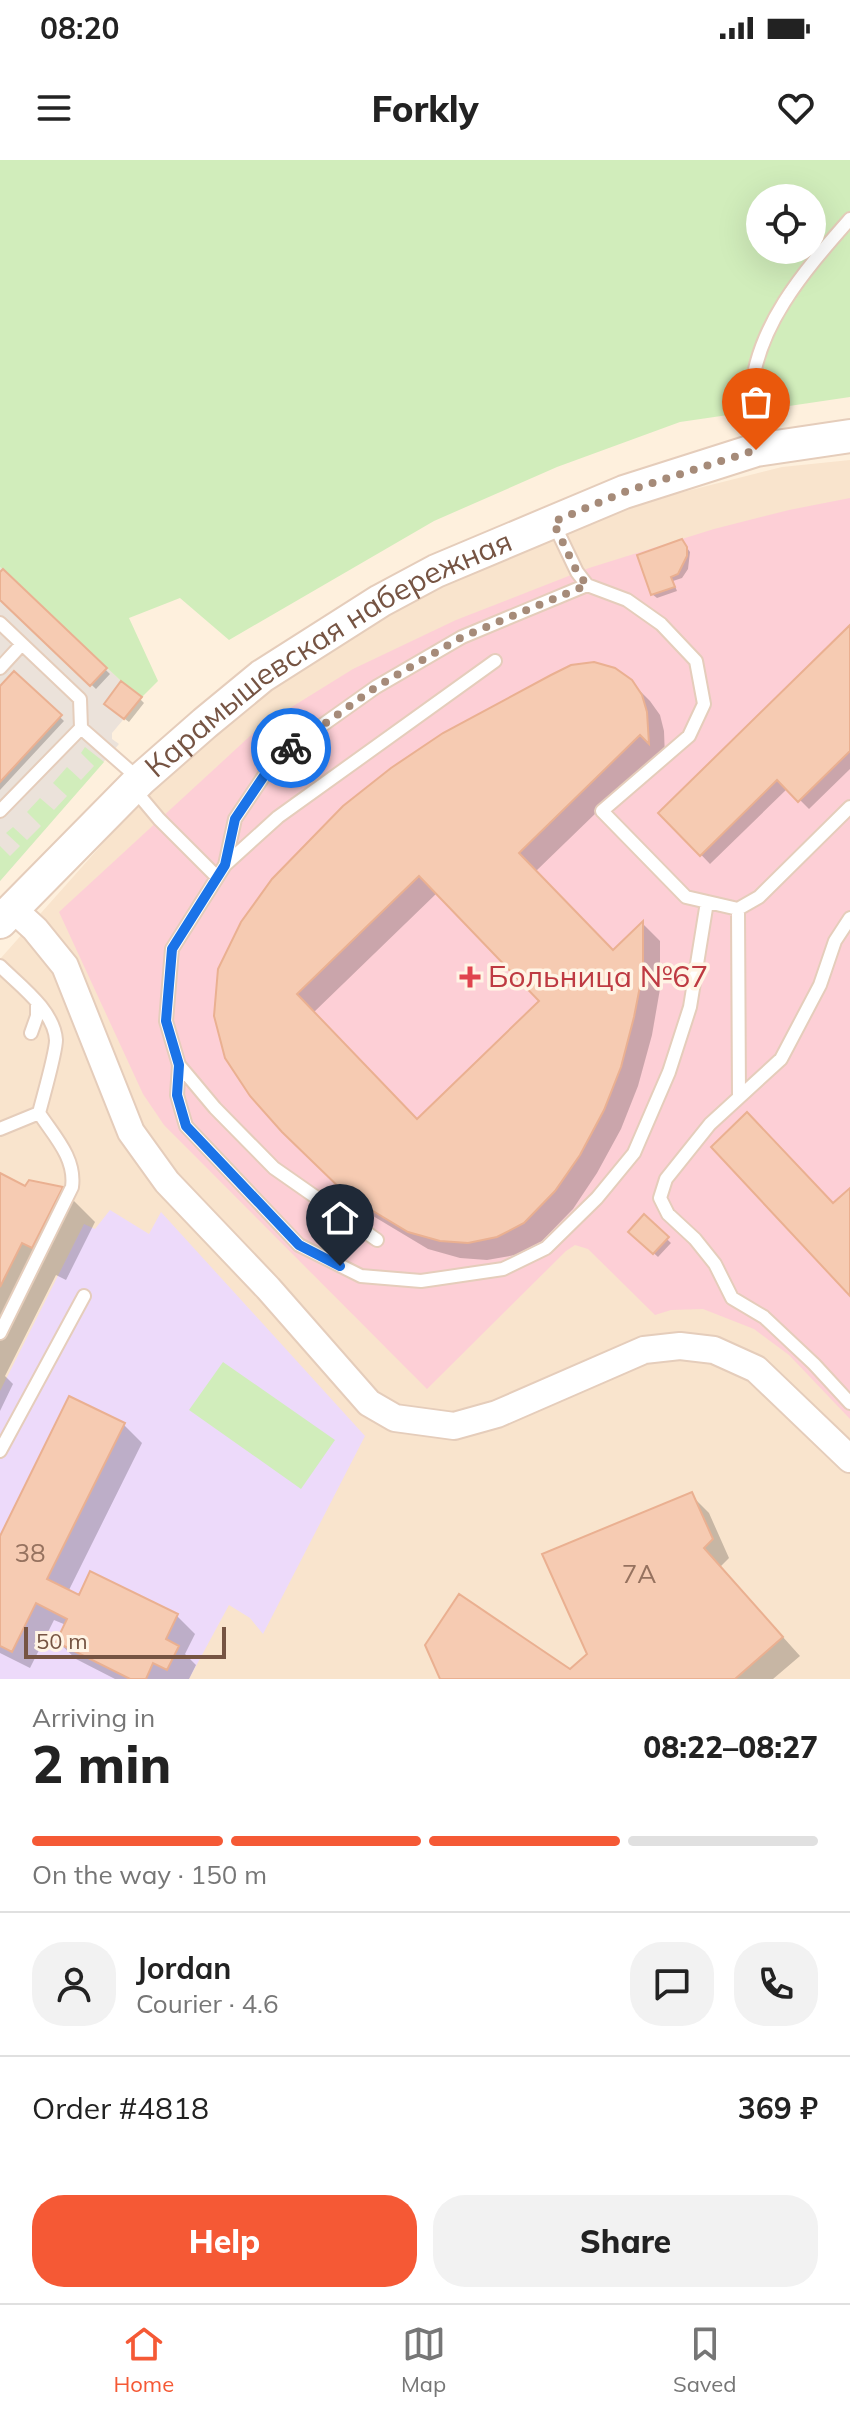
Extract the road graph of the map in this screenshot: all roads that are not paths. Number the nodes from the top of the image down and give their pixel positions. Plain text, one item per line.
1 (850, 219) edge
2 (850, 436) edge
3 (756, 450) junction
4 (553, 522) junction
5 (587, 585) junction
6 (0, 623) edge
7 (22, 644) junction
8 (495, 661) dead end
9 (0, 668) edge
10 (81, 728) junction
11 (137, 784) junction
12 (850, 807) edge
13 (0, 811) edge
14 (225, 865) junction
15 (217, 877) junction
16 (707, 902) junction
17 (738, 909) junction
18 (6, 915) edge
19 (850, 918) edge
20 (0, 966) edge
21 (37, 1003) junction
22 (31, 1033) dead end
23 (179, 1065) junction
24 (739, 1097) junction
25 (39, 1113) junction
26 (0, 1129) edge
27 (377, 1240) dead end
28 (84, 1296) dead end
29 (0, 1333) edge
30 (850, 1403) edge
31 (0, 1451) edge
32 (850, 1459) edge

1 - 3 lane
2 - 3 street, Карамышевская набережная
3 - 4 street, Карамышевская набережная
4 - 5 lane
4 - 11 street, Карамышевская набережная
5 - 14 lane
5 - 16 lane
6 - 7 lane
7 - 9 lane
7 - 10 lane
8 - 14 lane
10 - 11 lane
10 - 13 lane
11 - 15 lane
11 - 18 street, Карамышевская набережная
12 - 17 lane
14 - 15 lane
15 - 23 lane
16 - 17 lane
16 - 23 lane
17 - 24 lane
18 - 32 street
19 - 24 lane
20 - 21 lane
21 - 22 lane
21 - 25 lane
23 - 27 lane
24 - 30 lane
25 - 26 lane
25 - 29 lane
28 - 31 lane

